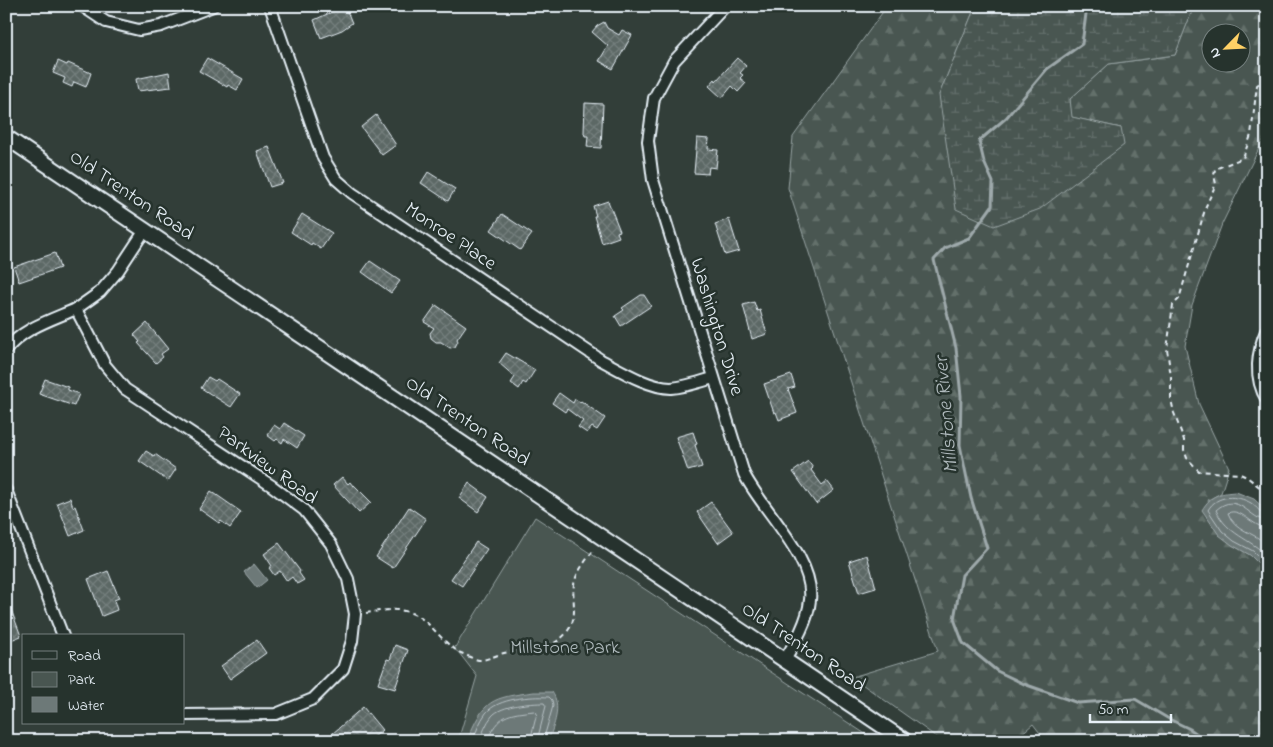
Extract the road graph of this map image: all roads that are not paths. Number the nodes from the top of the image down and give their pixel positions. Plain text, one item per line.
1 (82, 6) edge
2 (213, 6) edge
3 (270, 6) edge
4 (725, 6) edge
5 (6, 137) edge
6 (145, 230) junction
7 (76, 310) junction
8 (1267, 329) edge
9 (6, 350) edge
10 (713, 378) junction
11 (1267, 400) edge
12 (6, 490) edge
13 (61, 634) edge
14 (785, 659) junction
15 (185, 715) edge
16 (905, 741) edge

1 - 2 street
3 - 10 street, Monroe Place
4 - 10 street, Washington Drive
5 - 6 main road, Old Trenton Road
6 - 7 street
6 - 14 main road, Old Trenton Road
7 - 9 street
7 - 15 street, Parkview Road
8 - 11 street
10 - 14 street, Washington Drive
12 - 13 street
14 - 16 main road, Old Trenton Road

